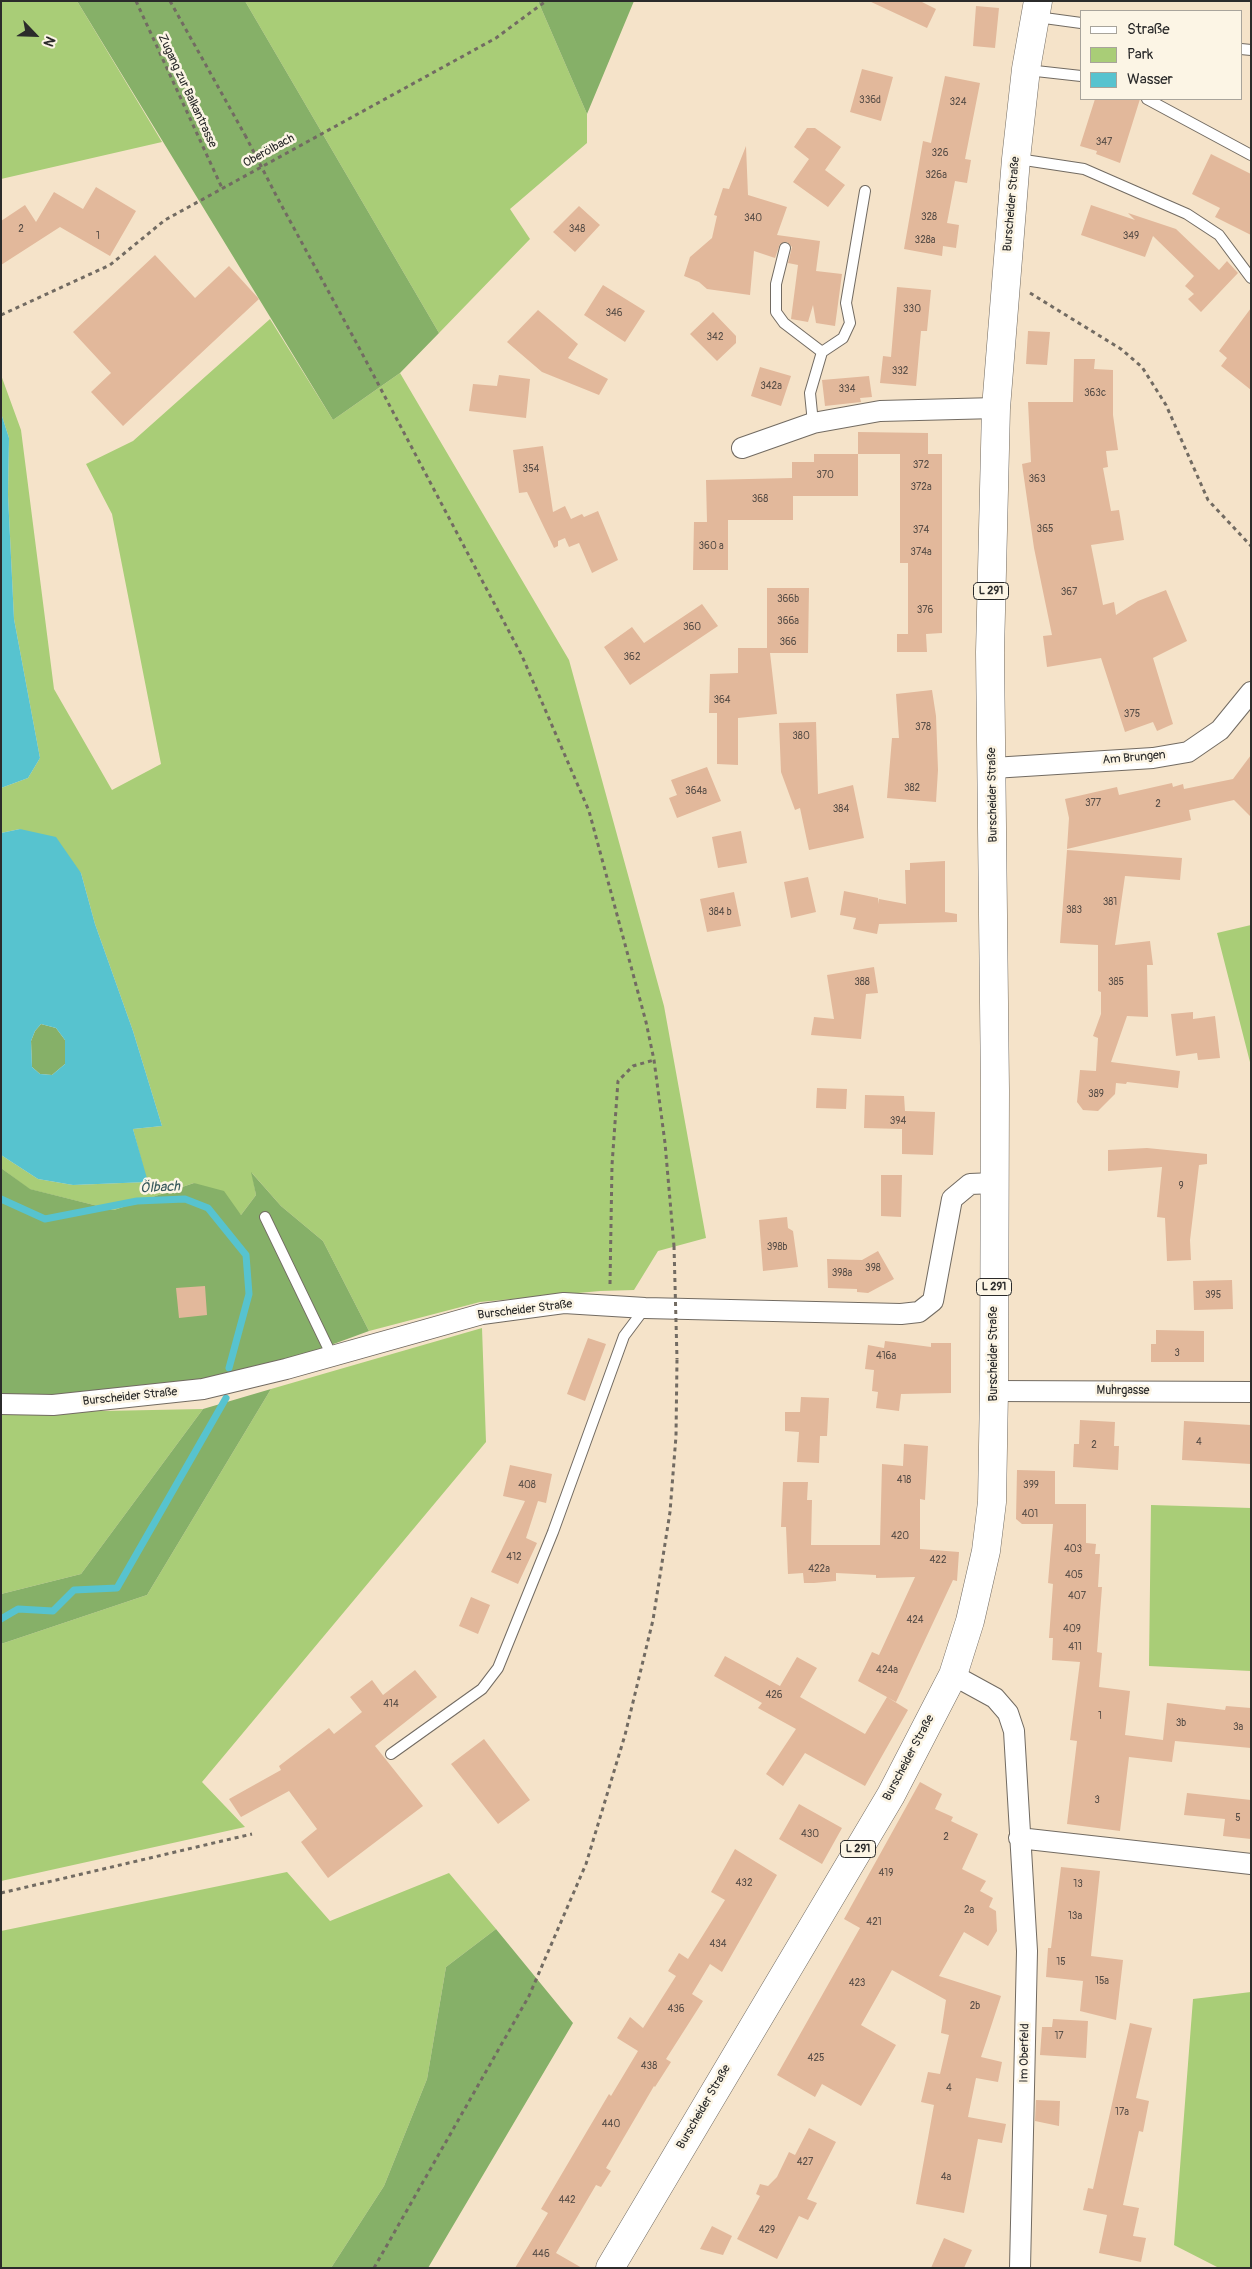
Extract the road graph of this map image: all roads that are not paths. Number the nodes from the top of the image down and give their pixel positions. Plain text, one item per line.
1 (1036, 9) edge
2 (1080, 24) edge
3 (1026, 70) junction
4 (1080, 76) edge
5 (1149, 100) edge
6 (1251, 155) edge
7 (1016, 159) junction
8 (865, 191) dead end
9 (785, 248) dead end
10 (1251, 278) edge
11 (822, 352) junction
12 (996, 408) junction
13 (813, 424) junction
14 (742, 448) dead end
15 (1251, 692) edge
16 (993, 768) junction
17 (994, 1183) junction
18 (265, 1217) dead end
19 (645, 1308) junction
20 (332, 1356) junction
21 (994, 1391) junction
22 (1251, 1392) edge
23 (1, 1404) edge
24 (953, 1675) junction
25 (392, 1754) dead end
26 (1019, 1838) junction
27 (1251, 1864) edge
28 (610, 2268) edge
29 (1020, 2268) edge

1 - 2 lane
1 - 3 main road, Burscheider Straße / L 291
3 - 4 lane
3 - 7 main road, Burscheider Straße / L 291
5 - 6 lane
7 - 10 lane
7 - 12 main road, Burscheider Straße / L 291
8 - 11 lane
9 - 11 lane
11 - 13 lane
12 - 13 street
12 - 16 main road, Burscheider Straße / L 291
13 - 14 street
15 - 16 street, Am Brungen
16 - 17 main road, Burscheider Straße / L 291
17 - 19 street, Burscheider Straße
17 - 21 main road, Burscheider Straße / L 291
18 - 20 lane
19 - 20 street, Burscheider Straße
19 - 25 lane
20 - 23 street, Burscheider Straße
21 - 22 street, Muhrgasse
21 - 24 main road, Burscheider Straße / L 291
24 - 26 street, Im Oberfeld
24 - 28 main road, Burscheider Straße / L 291
26 - 27 street
26 - 29 street, Im Oberfeld

